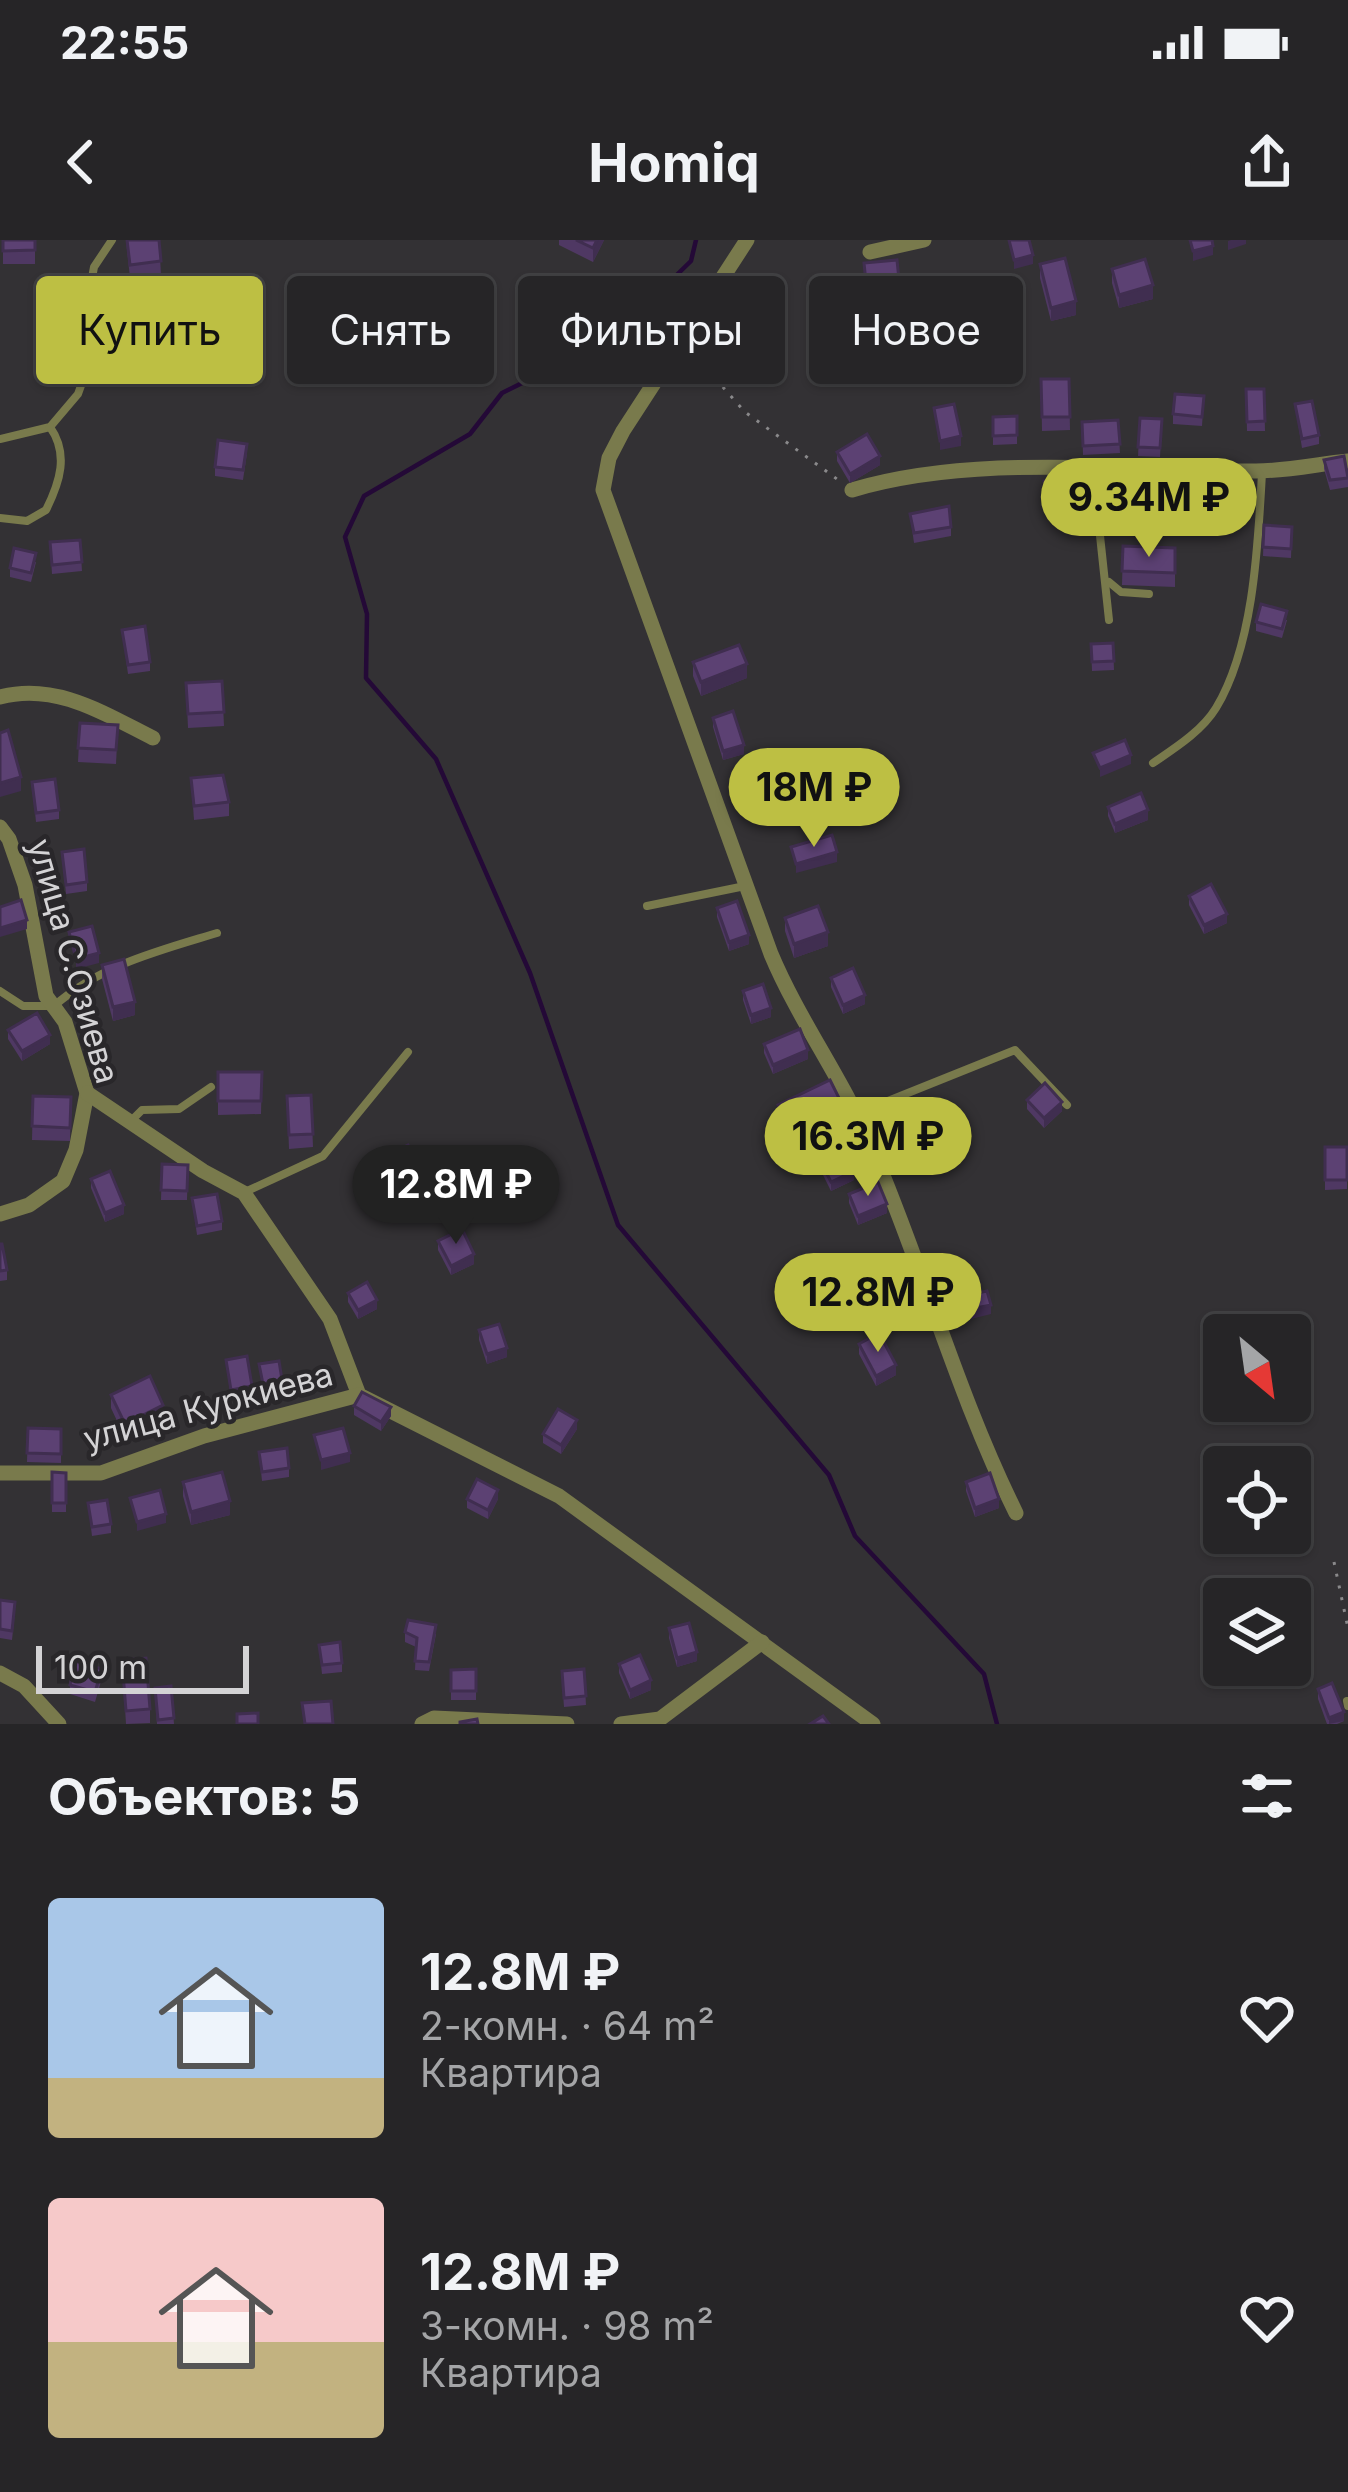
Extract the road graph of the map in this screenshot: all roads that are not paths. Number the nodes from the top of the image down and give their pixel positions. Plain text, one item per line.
1 (112, 240) edge
2 (747, 240) edge
3 (924, 240) edge
4 (870, 252) dead end
5 (50, 428) junction
6 (0, 439) edge
7 (1348, 460) edge
8 (1093, 468) junction
9 (1262, 471) junction
10 (852, 490) road end
11 (0, 518) edge
12 (1108, 580) junction
13 (1149, 594) dead end
14 (1109, 620) dead end
15 (0, 697) edge
16 (153, 738) dead end
17 (1153, 763) dead end
18 (0, 827) edge
19 (747, 885) junction
20 (647, 906) dead end
21 (217, 933) dead end
22 (0, 991) edge
23 (54, 1006) junction
24 (408, 1052) dead end
25 (211, 1087) dead end
26 (87, 1094) junction
27 (1067, 1106) edge
28 (857, 1113) junction
29 (130, 1122) junction
30 (244, 1192) junction
31 (0, 1214) edge
32 (359, 1395) junction
33 (0, 1473) edge
34 (1016, 1513) dead end
35 (762, 1642) junction
36 (0, 1673) edge
37 (59, 1724) edge
38 (422, 1724) edge
39 (567, 1724) edge
40 (621, 1724) edge
41 (873, 1724) edge

1 - 5 lane
2 - 19 street
3 - 4 street
5 - 6 lane
5 - 11 lane
7 - 9 street
8 - 9 street
8 - 10 street
8 - 12 lane
9 - 17 lane
12 - 13 lane
12 - 14 lane
15 - 16 street
18 - 23 street, улица С.Озиева
19 - 20 lane
19 - 28 street
21 - 23 lane
22 - 23 lane
23 - 26 street, улица С.Озиева
24 - 30 lane
25 - 29 lane
26 - 29 street
26 - 31 street, улица С.Озиева
27 - 28 lane
28 - 34 street
29 - 30 street
30 - 32 street
32 - 33 street, улица Куркиева
32 - 35 street
35 - 40 street
35 - 41 street
36 - 37 street
38 - 39 street

